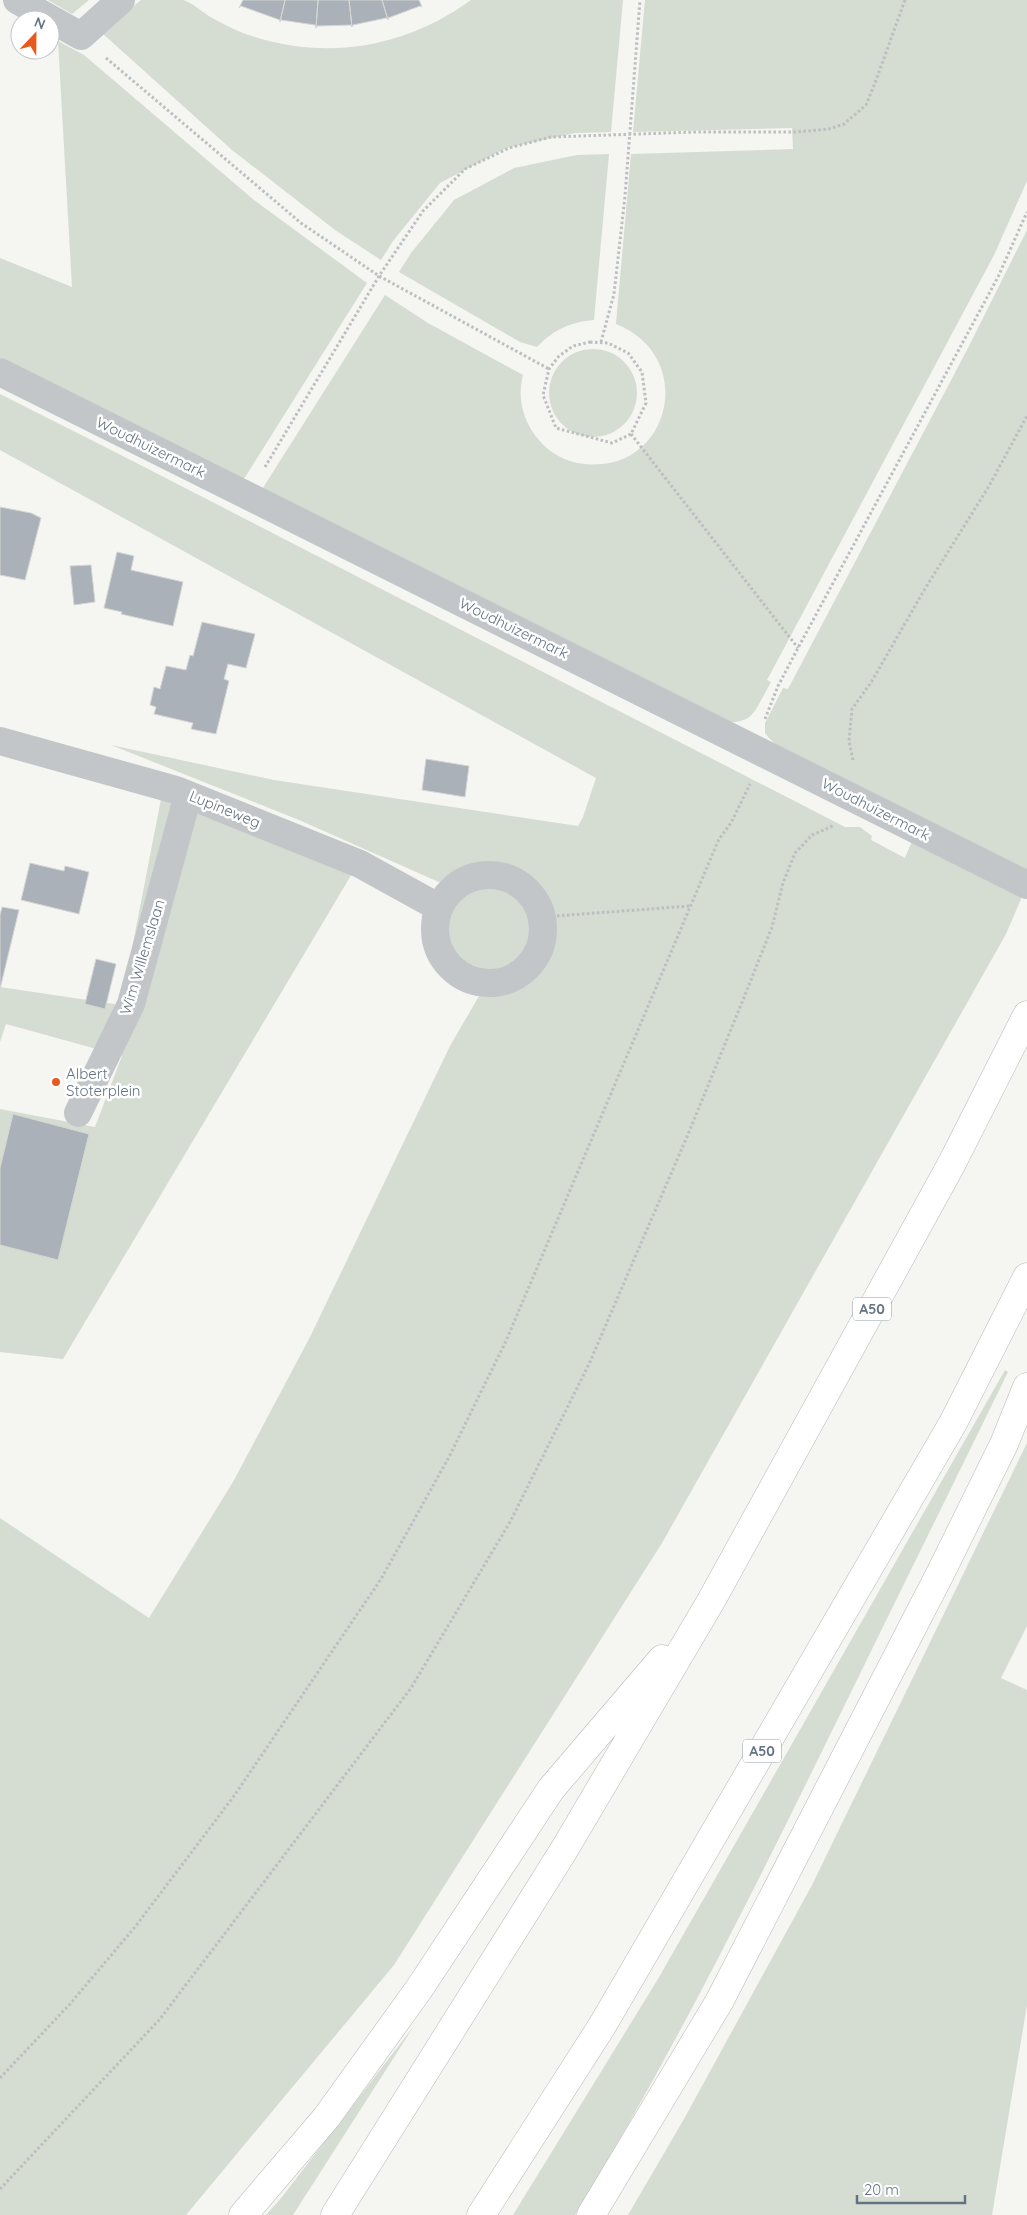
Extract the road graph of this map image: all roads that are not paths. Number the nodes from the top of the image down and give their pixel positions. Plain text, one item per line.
1 (17, 0) edge
2 (120, 0) edge
3 (0, 372) edge
4 (0, 740) edge
5 (188, 795) junction
6 (1027, 885) edge
7 (438, 907) junction
8 (1027, 1015) edge
9 (78, 1113) dead end
10 (1027, 1277) edge
11 (1027, 1386) edge
12 (711, 1601) junction
13 (243, 2215) edge
14 (335, 2215) edge
15 (481, 2215) edge
16 (591, 2215) edge

1 - 2 street
3 - 6 street, Woudhuizermark
4 - 5 street, Lupineweg
5 - 7 street, Lupineweg
5 - 9 street, Wim Willemslaan
7 - 7 street
8 - 12 highway, A50
10 - 15 highway, A50
11 - 16 highway
12 - 13 highway, A50
12 - 14 highway, A50

